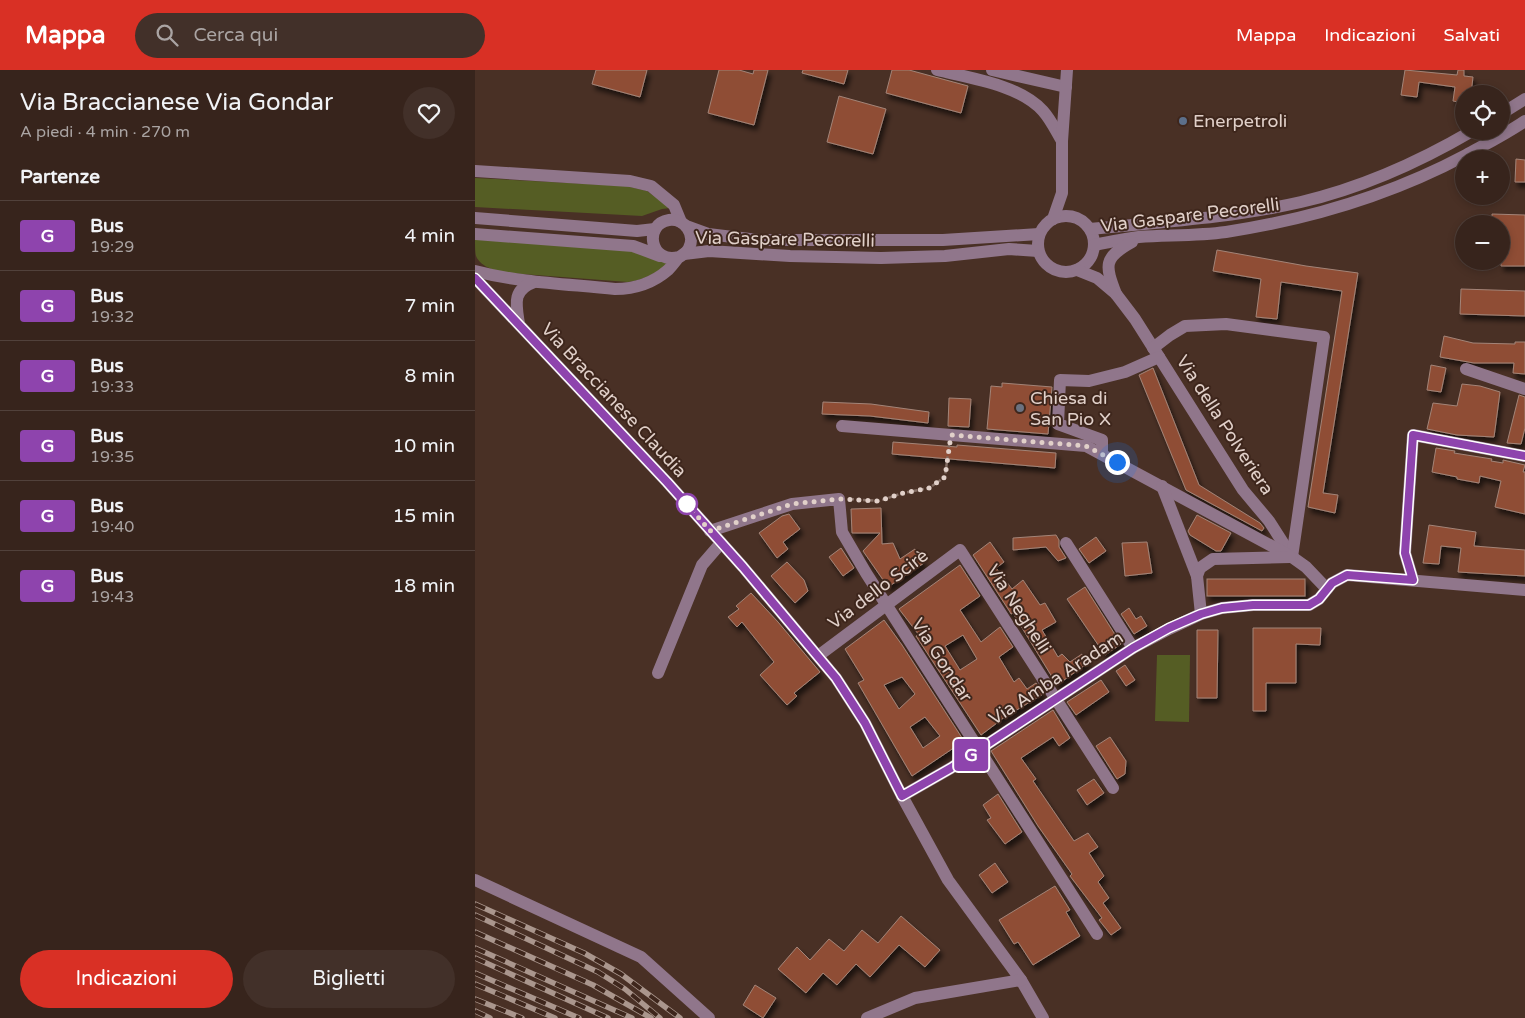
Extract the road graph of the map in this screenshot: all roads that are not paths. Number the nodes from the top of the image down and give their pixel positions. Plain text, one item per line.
1 (937, 70) edge
2 (992, 70) edge
3 (1067, 70) edge
4 (1047, 84) junction
5 (1066, 87) junction
6 (1525, 98) edge
7 (1065, 102) junction
8 (1039, 108) junction
9 (1510, 108) edge
10 (1525, 121) edge
11 (1456, 140) edge
12 (1063, 141) junction
13 (475, 171) edge
14 (1062, 193) junction
15 (475, 218) edge
16 (1075, 218) junction
17 (1053, 219) junction
18 (684, 224) junction
19 (655, 229) junction
20 (1090, 229) junction
21 (475, 234) edge
22 (1039, 234) junction
23 (1140, 237) junction
24 (1094, 245) junction
25 (1038, 250) junction
26 (682, 256) junction
27 (663, 257) junction
28 (1089, 259) junction
29 (1077, 270) junction
30 (475, 271) edge
31 (475, 278) edge
32 (1097, 278) junction
33 (534, 282) junction
34 (1116, 294) junction
35 (519, 324) junction
36 (1156, 352) junction
37 (1465, 369) dead end
38 (1525, 390) edge
39 (842, 426) dead end
40 (1102, 454) junction
41 (1525, 456) edge
42 (1162, 486) junction
43 (710, 531) junction
44 (721, 543) junction
45 (1066, 543) dead end
46 (960, 550) joint
47 (1292, 557) junction
48 (1197, 576) junction
49 (1413, 580) junction
50 (1327, 589) junction
51 (1525, 590) edge
52 (886, 605) junction
53 (1201, 614) junction
54 (1133, 648) junction
55 (818, 656) junction
56 (658, 673) dead end
57 (1056, 698) junction
58 (979, 750) junction
59 (1113, 788) dead end
60 (902, 796) junction
61 (475, 880) edge
62 (1097, 934) dead end
63 (1021, 980) junction
64 (709, 1018) edge
65 (867, 1018) edge
66 (1043, 1018) edge

1 - 8 street
2 - 4 street
3 - 5 street
4 - 5 street
4 - 8 street
5 - 7 street
6 - 9 street
7 - 8 street
7 - 12 street
8 - 12 street
10 - 23 street, Via Gaspare Pecorelli
11 - 20 street, Via Gaspare Pecorelli
12 - 14 street
13 - 18 street
14 - 16 street
14 - 17 street
15 - 19 street
16 - 17 street, Via Gaspare Pecorelli
16 - 20 street, Via Gaspare Pecorelli
17 - 22 street
18 - 19 street
18 - 22 street, Via Gaspare Pecorelli
18 - 26 street
19 - 27 street
20 - 24 street
21 - 27 street
22 - 25 street
23 - 24 street, Via Gaspare Pecorelli
23 - 34 street
24 - 28 street, Via Gaspare Pecorelli
25 - 26 street, Via Gaspare Pecorelli
25 - 29 street
26 - 27 street
26 - 33 street
28 - 29 street, Via Gaspare Pecorelli
28 - 32 street, Via della Polveriera
29 - 32 street, Via della Polveriera
30 - 33 street
31 - 35 street, Via Braccianese Claudia
32 - 34 street, Via della Polveriera
33 - 35 street
34 - 36 street, Via della Polveriera
35 - 43 street, Via Braccianese Claudia
36 - 40 street
36 - 47 street, Via della Polveriera
36 - 47 street
37 - 38 street
39 - 40 street
40 - 42 street
41 - 49 street
42 - 47 street
42 - 48 street
43 - 44 street, Via Braccianese Claudia
43 - 52 street, Via Gondar
44 - 55 street, Via Braccianese Claudia
44 - 56 street
45 - 54 street
46 - 52 street, Via dello Scirè
46 - 57 street, Via Neghelli
47 - 48 street
47 - 50 street, Via della Polveriera
48 - 53 street
49 - 50 street, Via Amba Aradam
49 - 51 street, Via Amba Aradam
50 - 53 street, Via Amba Aradam
52 - 55 street, Via dello Scirè
52 - 58 street, Via Gondar
53 - 54 street, Via Amba Aradam
54 - 57 street, Via Amba Aradam
55 - 60 street, Via Braccianese Claudia
57 - 58 street, Via Amba Aradam
57 - 59 street, Via Neghelli
58 - 60 street, Via Amba Aradam
58 - 62 street, Via Gondar
60 - 63 street, Via Braccianese Claudia
61 - 64 street
63 - 65 street
63 - 66 street, Via Braccianese Claudia

